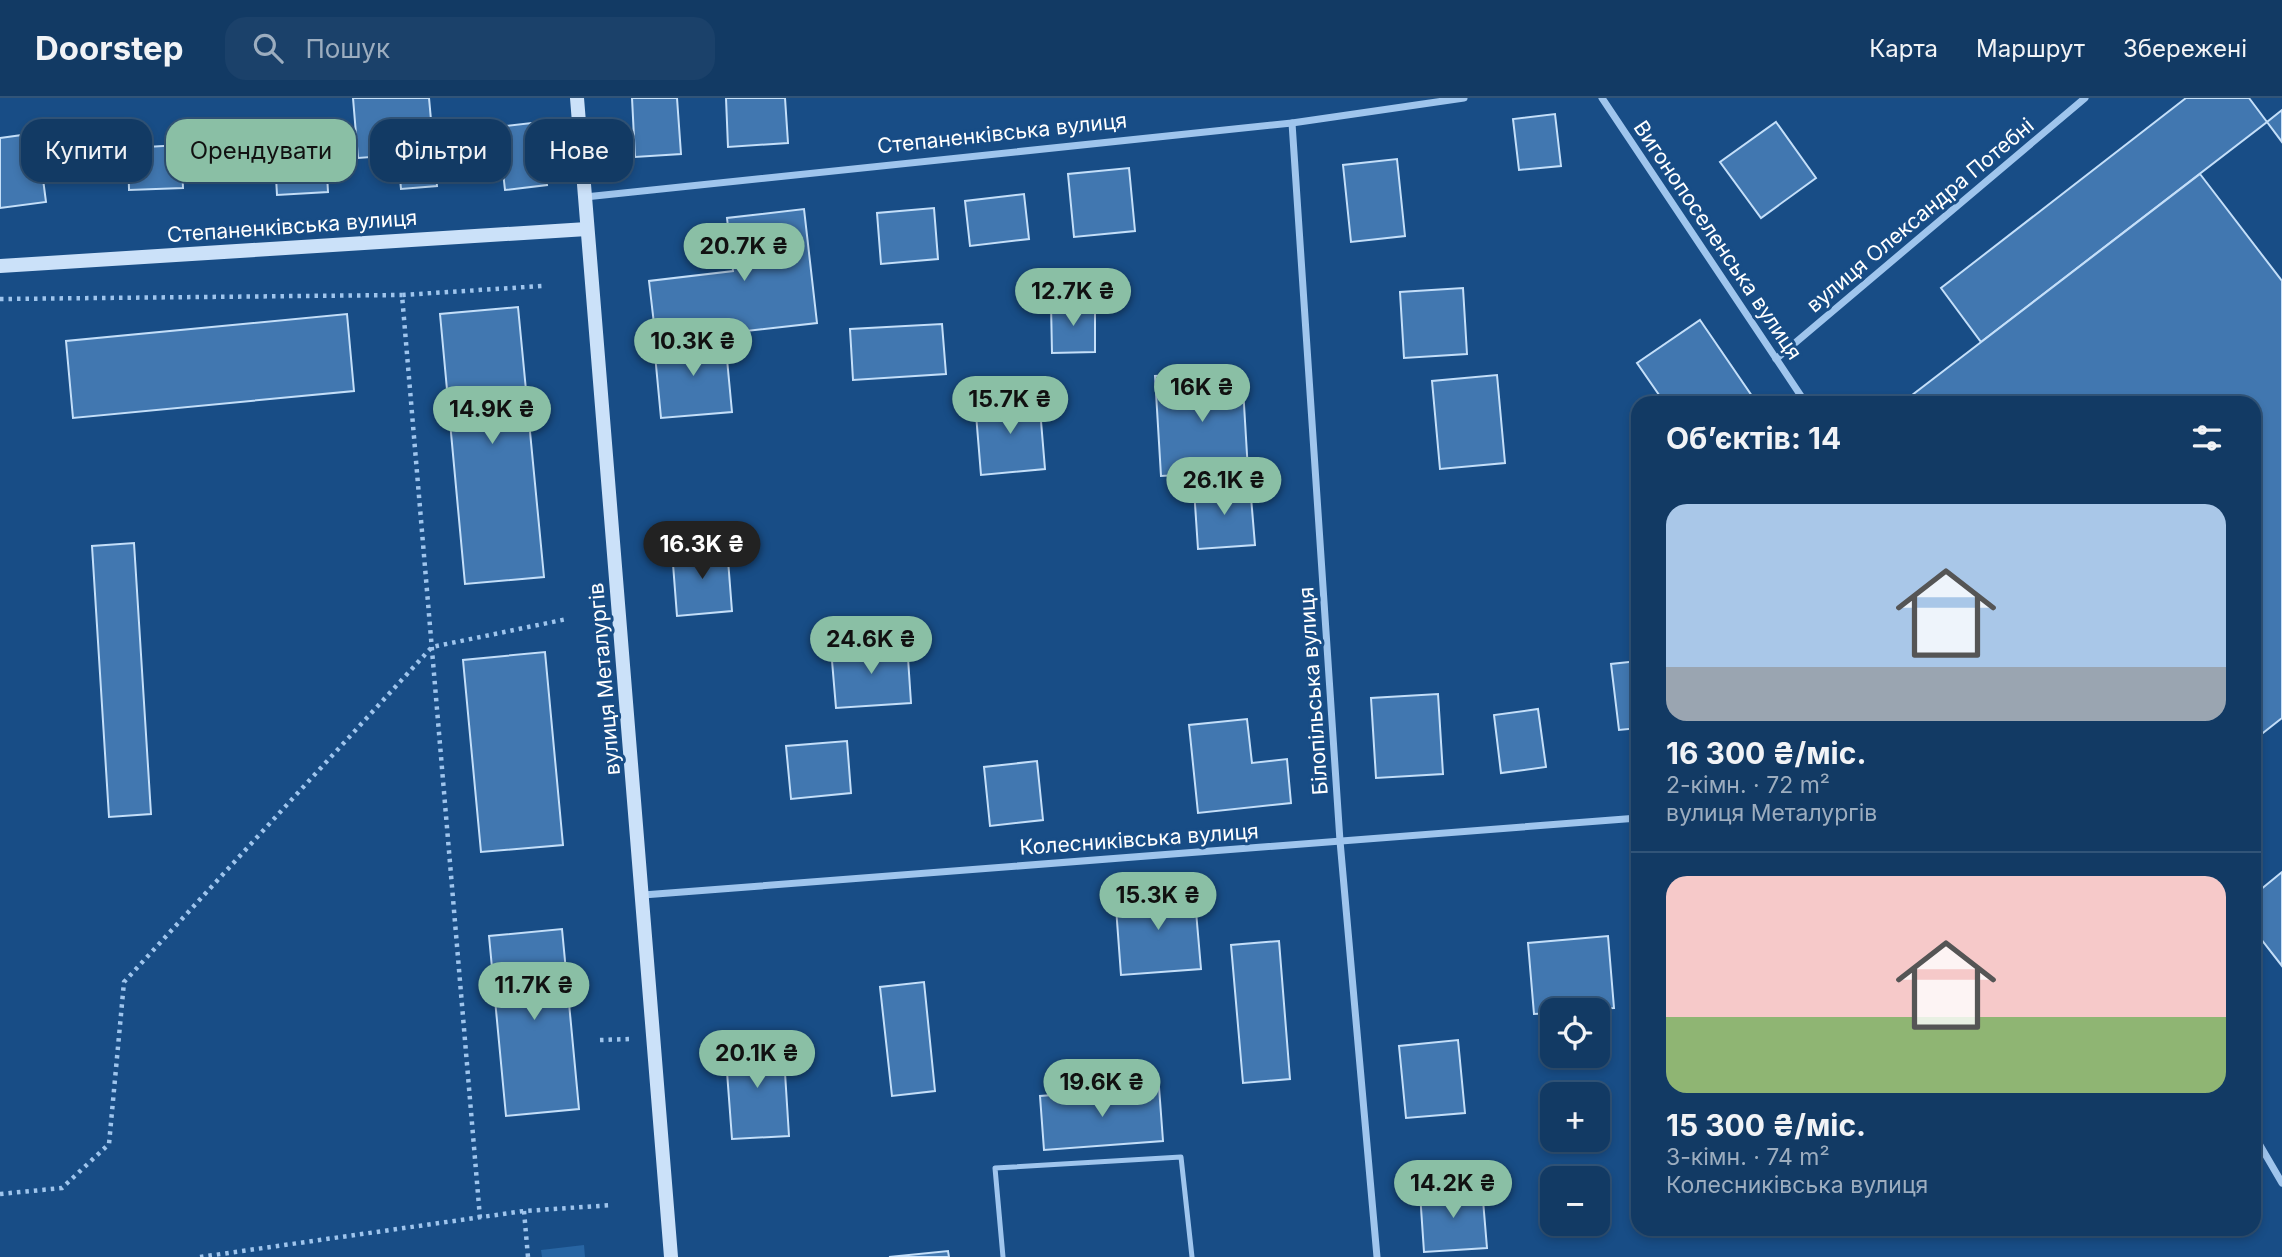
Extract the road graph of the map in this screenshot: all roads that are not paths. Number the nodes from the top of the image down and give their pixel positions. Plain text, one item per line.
1 (577, 98) edge
2 (1464, 98) edge
3 (1602, 98) edge
4 (2085, 98) edge
5 (1292, 123) junction
6 (585, 197) junction
7 (587, 229) junction
8 (0, 266) edge
9 (1776, 359) junction
10 (1801, 396) edge
11 (1631, 819) edge
12 (1340, 841) junction
13 (643, 895) junction
14 (2261, 1147) edge
15 (2282, 1183) edge
16 (671, 1257) edge
17 (1003, 1257) edge
18 (1192, 1257) edge
19 (1377, 1257) edge

1 - 6 main road, вулиця Металургів
2 - 5 street, Степаненківська вулиця
3 - 9 street, Вигонопоселенська вулиця
4 - 9 street, вулиця Олександра Потебні
5 - 6 street, Степаненківська вулиця
5 - 12 street, Білопільська вулиця
6 - 7 main road, вулиця Металургів
7 - 8 main road, Степаненківська вулиця
7 - 13 main road, вулиця Металургів
9 - 10 street, Вигонопоселенська вулиця
11 - 12 street, Колесниківська вулиця
12 - 13 street, Колесниківська вулиця
12 - 19 street, Білопільська вулиця
13 - 16 main road, вулиця Металургів
14 - 15 street
17 - 18 lane

